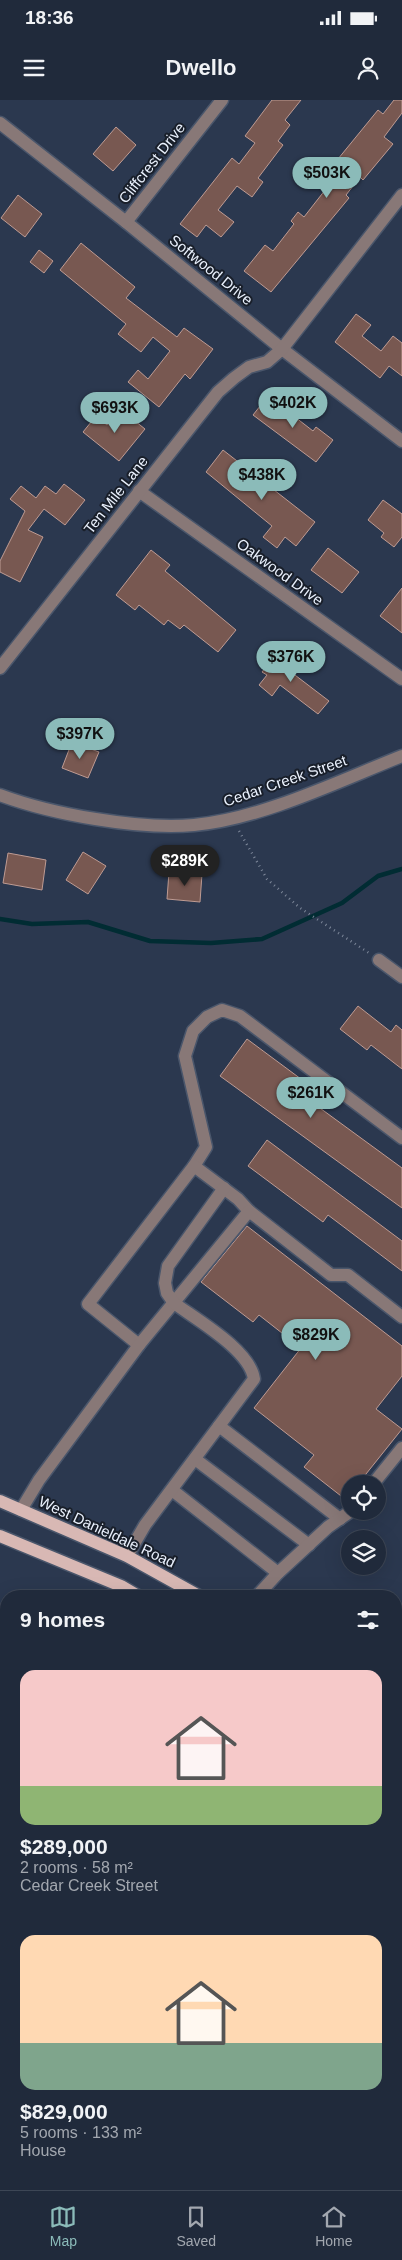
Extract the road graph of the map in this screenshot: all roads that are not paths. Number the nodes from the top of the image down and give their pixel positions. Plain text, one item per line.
1 (222, 100) edge
2 (0, 123) edge
3 (402, 195) edge
4 (126, 222) junction
5 (282, 349) junction
6 (402, 441) edge
7 (139, 491) junction
8 (0, 668) edge
9 (402, 679) edge
10 (402, 756) edge
11 (0, 795) edge
12 (378, 960) road end
13 (402, 976) edge
14 (402, 1138) edge
15 (194, 1166) junction
16 (224, 1188) junction
17 (249, 1211) junction
18 (174, 1302) junction
19 (402, 1317) edge
20 (139, 1346) junction
21 (219, 1426) junction
22 (402, 1448) edge
23 (195, 1459) junction
24 (380, 1475) edge
25 (172, 1490) junction
26 (0, 1501) edge
27 (21, 1510) junction
28 (340, 1519) joint
29 (0, 1536) edge
30 (309, 1545) junction
31 (126, 1556) junction
32 (278, 1573) junction
33 (128, 1590) edge
34 (188, 1590) edge
35 (262, 1590) edge

1 - 4 street, Cliffcrest Drive
2 - 4 street, Softwood Drive
3 - 5 street, Ten Mile Lane
4 - 5 street, Softwood Drive
5 - 6 street, Softwood Drive
5 - 7 street, Ten Mile Lane
7 - 8 street, Ten Mile Lane
7 - 9 street, Oakwood Drive
10 - 11 street, Cedar Creek Street
12 - 13 street
14 - 15 street
15 - 16 street
15 - 20 street
16 - 17 street
16 - 18 street
17 - 18 street
17 - 19 street
18 - 20 street
18 - 21 street
20 - 27 street
21 - 23 street
21 - 28 street
22 - 24 street
23 - 25 street
23 - 30 street
25 - 31 street
25 - 32 street
26 - 27 main road, West Danieldale Road
27 - 31 main road, West Danieldale Road
28 - 30 street
29 - 33 main road
30 - 32 street
31 - 34 main road, West Danieldale Road
32 - 35 street

